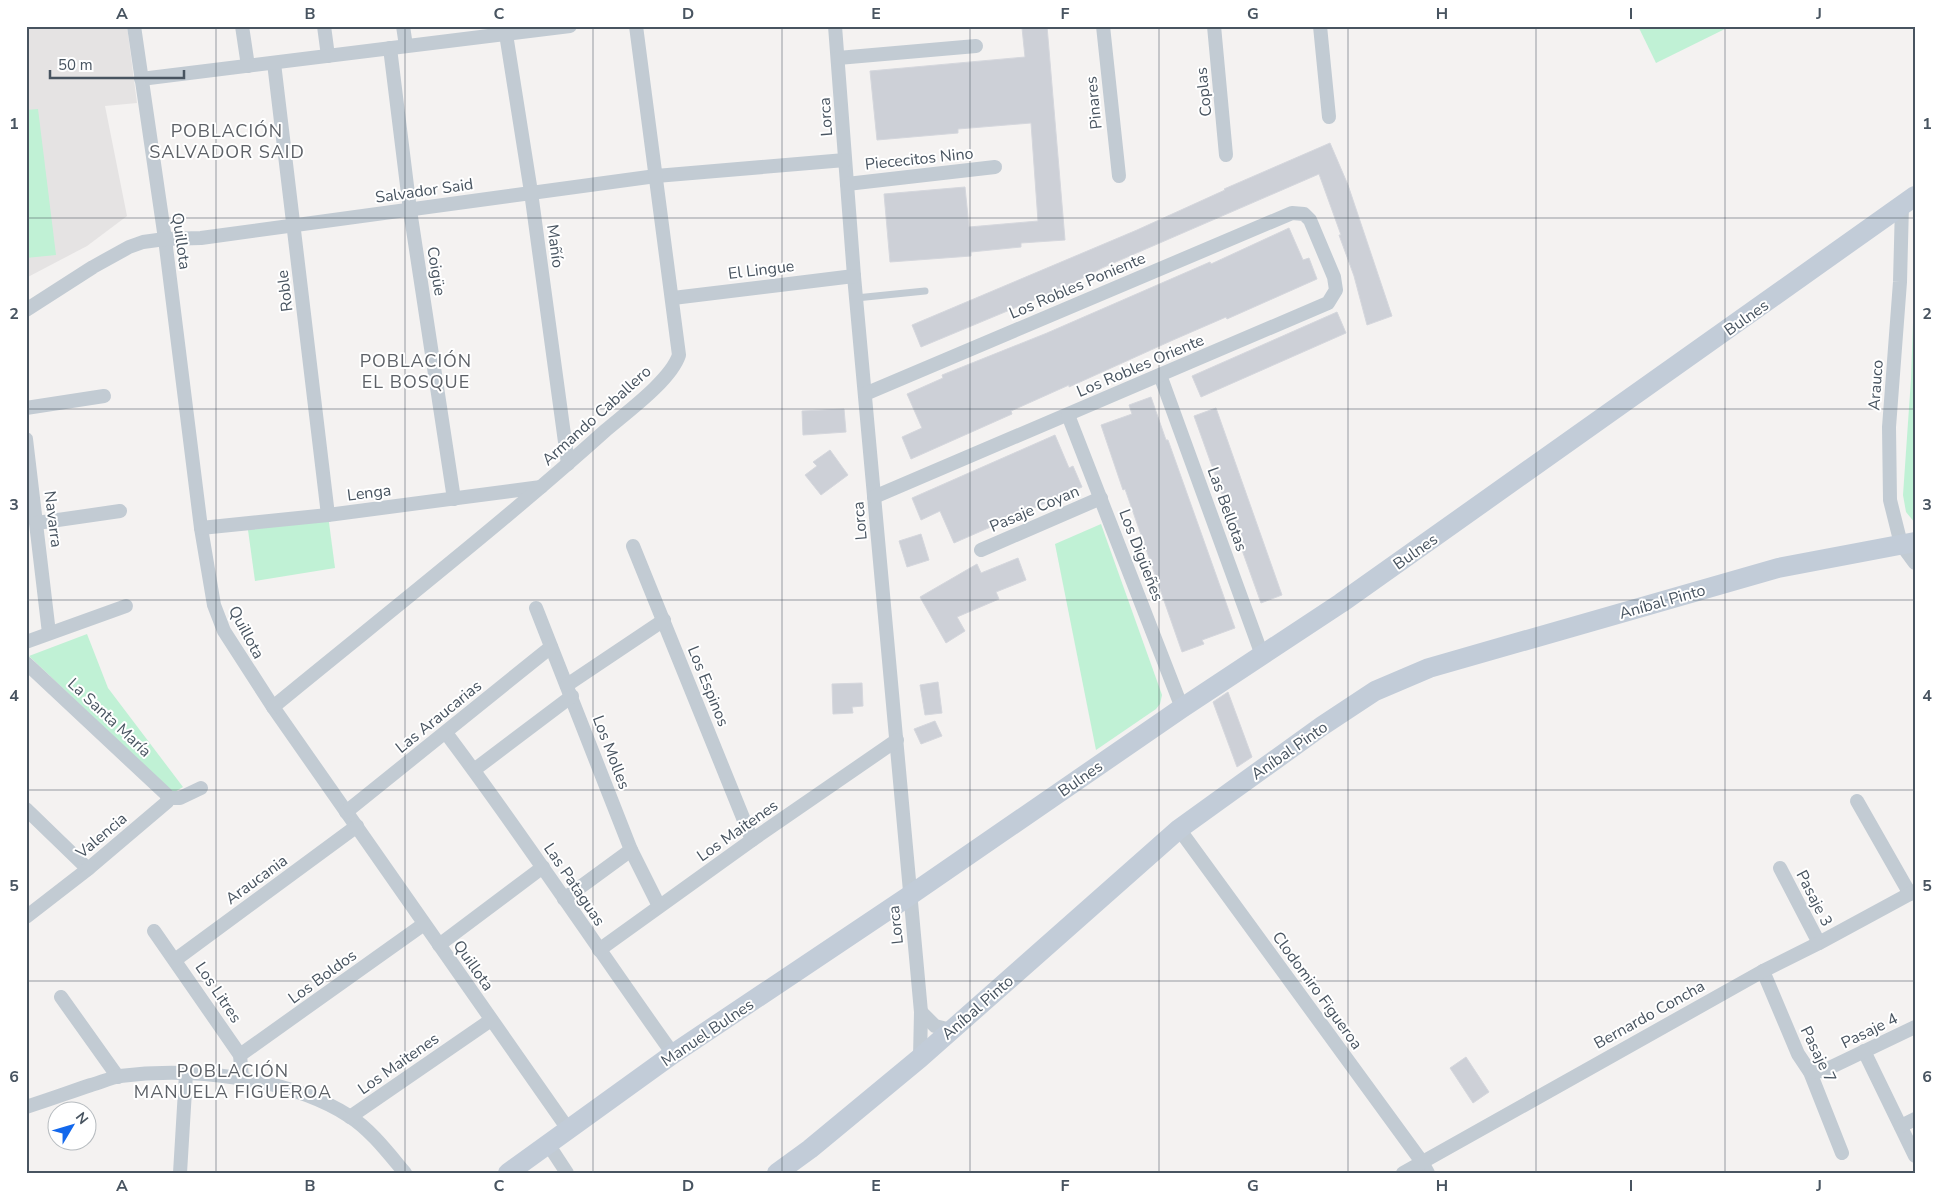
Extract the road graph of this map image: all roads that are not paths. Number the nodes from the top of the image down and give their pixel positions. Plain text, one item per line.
1 (134, 26) edge
2 (242, 26) edge
3 (324, 26) edge
4 (403, 26) edge
5 (570, 26) edge
6 (636, 26) edge
7 (835, 26) edge
8 (1102, 26) edge
9 (1214, 26) edge
10 (1320, 26) edge
11 (488, 31) edge
12 (506, 34) junction
13 (406, 46) junction
14 (976, 46) dead end
15 (390, 48) junction
16 (328, 56) junction
17 (838, 58) junction
18 (274, 63) junction
19 (248, 66) junction
20 (141, 79) junction
21 (1330, 117) dead end
22 (1226, 155) dead end
23 (846, 160) junction
24 (995, 168) dead end
25 (656, 176) junction
26 (1119, 176) dead end
27 (847, 184) junction
28 (531, 192) junction
29 (1909, 201) edge
30 (410, 210) junction
31 (1304, 214) joint
32 (294, 226) junction
33 (165, 239) junction
34 (854, 276) junction
35 (925, 291) dead end
36 (673, 298) junction
37 (856, 298) junction
38 (26, 310) edge
39 (1160, 375) junction
40 (865, 394) junction
41 (104, 396) dead end
42 (26, 408) edge
43 (1068, 415) junction
44 (26, 440) edge
45 (568, 464) junction
46 (28, 473) edge
47 (542, 486) junction
48 (874, 497) junction
49 (1101, 498) junction
50 (454, 499) junction
51 (120, 511) dead end
52 (328, 515) junction
53 (37, 522) junction
54 (201, 528) junction
55 (1908, 543) edge
56 (633, 546) dead end
57 (981, 550) dead end
58 (1915, 563) edge
59 (126, 606) dead end
60 (536, 608) dead end
61 (664, 620) junction
62 (49, 633) junction
63 (26, 642) edge
64 (551, 647) junction
65 (1262, 655) junction
66 (26, 663) edge
67 (569, 691) junction
68 (273, 707) junction
69 (1182, 708) junction
70 (446, 733) junction
71 (897, 740) junction
72 (474, 770) junction
73 (201, 788) dead end
74 (168, 798) junction
75 (1857, 801) dead end
76 (26, 809) edge
77 (346, 812) junction
78 (357, 826) junction
79 (1179, 829) junction
80 (752, 840) junction
81 (631, 850) junction
82 (543, 867) junction
83 (1780, 868) dead end
84 (88, 869) junction
85 (1912, 892) edge
86 (909, 896) junction
87 (564, 899) junction
88 (659, 906) junction
89 (26, 918) edge
90 (424, 924) junction
91 (154, 931) dead end
92 (1819, 944) junction
93 (439, 945) junction
94 (598, 950) junction
95 (176, 960) junction
96 (1763, 971) junction
97 (61, 997) dead end
98 (921, 1012) junction
99 (491, 1020) junction
100 (1915, 1027) edge
101 (952, 1030) junction
102 (1864, 1051) junction
103 (673, 1054) junction
104 (240, 1056) junction
105 (920, 1058) junction
106 (1810, 1072) junction
107 (186, 1074) junction
108 (118, 1077) junction
109 (242, 1078) junction
110 (26, 1107) edge
111 (350, 1117) junction
112 (1915, 1119) edge
113 (1901, 1126) junction
114 (568, 1129) junction
115 (548, 1144) junction
116 (1842, 1153) dead end
117 (1915, 1156) edge
118 (1425, 1167) edge
119 (180, 1173) edge
120 (405, 1173) edge
121 (508, 1173) edge
122 (567, 1173) edge
123 (777, 1173) edge
124 (1403, 1173) edge

1 - 20 street, Quillota
2 - 19 street
3 - 16 street
4 - 13 street
5 - 12 street
6 - 25 street, Armando Caballero
7 - 17 street, Lorca
8 - 26 street, Pinares
9 - 22 street, Coplas
10 - 21 street
11 - 12 street
11 - 13 street
12 - 28 street, Mañío
13 - 15 street
14 - 17 street
15 - 16 street
15 - 30 street, Coigüe
16 - 18 street
17 - 23 street, Lorca
18 - 19 street
18 - 32 street, Roble
19 - 20 street
20 - 33 street, Quillota
23 - 25 street, Salvador Said
23 - 27 street, Lorca
24 - 27 street, Piececitos Nino
25 - 28 street, Salvador Said
25 - 36 street, Armando Caballero
27 - 34 street, Lorca
28 - 30 street, Salvador Said
28 - 45 street, Mañío
29 - 55 street, Arauco
29 - 65 street, Bulnes
30 - 32 street, Salvador Said
30 - 50 street, Coigüe
31 - 39 street, Los Robles Oriente
31 - 40 street, Los Robles Poniente
32 - 33 street, Salvador Said
32 - 52 street, Roble
33 - 38 street, Salvador Said
33 - 54 street, Quillota
34 - 36 street, El Lingue
34 - 37 street, Lorca
35 - 37 lane
36 - 45 street, Armando Caballero
37 - 40 street, Lorca
39 - 43 street, Los Robles Oriente
39 - 65 street, Las Bellotas
40 - 48 street, Lorca
41 - 42 street
43 - 48 street, Los Robles Oriente
43 - 49 street, Los Digüeñes
44 - 46 street, Navarra
45 - 47 street, Armando Caballero
46 - 53 street, Navarra
47 - 50 street, Lenga
47 - 68 street, Armando Caballero
48 - 71 street, Lorca
49 - 57 street, Pasaje Coyan
49 - 69 street, Los Digüeñes
50 - 52 street, Lenga
51 - 53 street
52 - 54 street, Lenga
53 - 62 street, Navarra
54 - 68 street, Quillota
55 - 58 street, Arauco
55 - 79 street, Aníbal Pinto
56 - 61 street, Los Espinos
59 - 62 street
60 - 64 street, Los Molles
61 - 67 street
61 - 80 street, Los Espinos
62 - 63 street
64 - 67 street, Los Molles
64 - 70 street, Las Araucarias
65 - 69 street, Bulnes
66 - 74 street, La Santa María
67 - 72 street
67 - 81 street, Los Molles
68 - 77 street, Quillota
69 - 86 street, Bulnes
70 - 72 street, Las Pataguas
70 - 77 street, Las Araucarias
71 - 80 street, Los Maitenes
71 - 86 street, Lorca
72 - 82 street, Las Pataguas
73 - 74 street
74 - 84 street, Valencia
75 - 85 street
76 - 84 street
77 - 78 street, Quillota
78 - 90 street, Quillota
78 - 95 street, Araucania
79 - 101 street, Aníbal Pinto
79 - 118 street, Clodomiro Figueroa
80 - 88 street, Los Maitenes
81 - 87 street
81 - 88 street, Los Molles
82 - 87 street, Las Pataguas
82 - 93 street
83 - 92 street, Pasaje 3
84 - 89 street, Valencia
85 - 92 street, Bernardo Concha
86 - 98 street, Lorca
86 - 103 street, Manuel Bulnes
87 - 94 street, Las Pataguas
88 - 94 street, Los Maitenes
90 - 93 street, Quillota
90 - 104 street, Los Boldos
91 - 95 street, Los Litres
92 - 96 street, Bernardo Concha
93 - 99 street, Quillota
94 - 103 street, Las Pataguas
95 - 104 street, Los Litres
96 - 106 street, Pasaje 7
96 - 118 street, Bernardo Concha
97 - 108 street
98 - 101 street
98 - 105 street, Lorca
99 - 111 street, Los Maitenes
99 - 114 street, Quillota
100 - 102 street, Pasaje 4
101 - 105 street, Aníbal Pinto
102 - 106 street, Pasaje 4
102 - 113 street
103 - 114 street, Manuel Bulnes
104 - 109 street, Los Litres
105 - 123 street, Aníbal Pinto
106 - 116 street, Pasaje 7
107 - 108 street
107 - 109 street
107 - 119 street
108 - 110 street
109 - 111 street
111 - 120 street
112 - 113 street
113 - 117 street
114 - 115 street, Manuel Bulnes
115 - 121 street, Manuel Bulnes
115 - 122 street
118 - 124 street, Bernardo Concha

